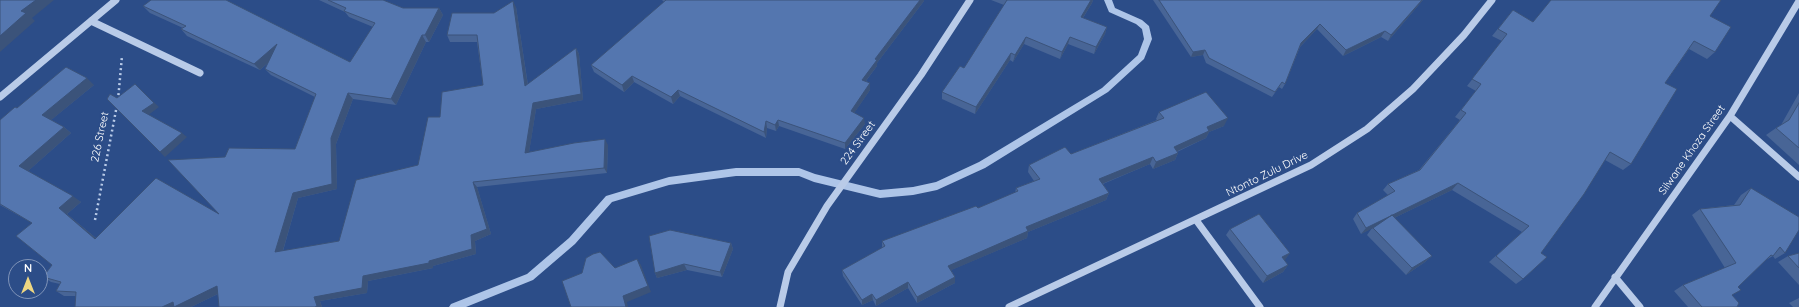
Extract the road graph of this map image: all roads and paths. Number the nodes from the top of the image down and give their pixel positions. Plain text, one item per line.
1 (116, 0) edge
2 (970, 0) edge
3 (1492, 0) edge
4 (1799, 1) edge
5 (91, 21) junction
6 (118, 34) junction
7 (200, 73) dead end
8 (0, 97) edge
9 (1730, 116) junction
10 (1799, 177) edge
11 (95, 220) dead end
12 (1196, 220) junction
13 (1615, 277) junction
14 (780, 307) edge
15 (1009, 307) edge
16 (1260, 307) edge
17 (1595, 307) edge
18 (1640, 307) edge

1 - 5 street
2 - 14 street, 224 Street
3 - 12 street, Ntonto Zulu Drive
4 - 9 street, Silwane Khoza Street
5 - 6 street
5 - 8 street
6 - 7 street
6 - 11 path, 226 Street
9 - 10 street
9 - 13 street, Silwane Khoza Street
12 - 15 street, Ntonto Zulu Drive
12 - 16 street
13 - 17 street, Silwane Khoza Street
13 - 18 street

